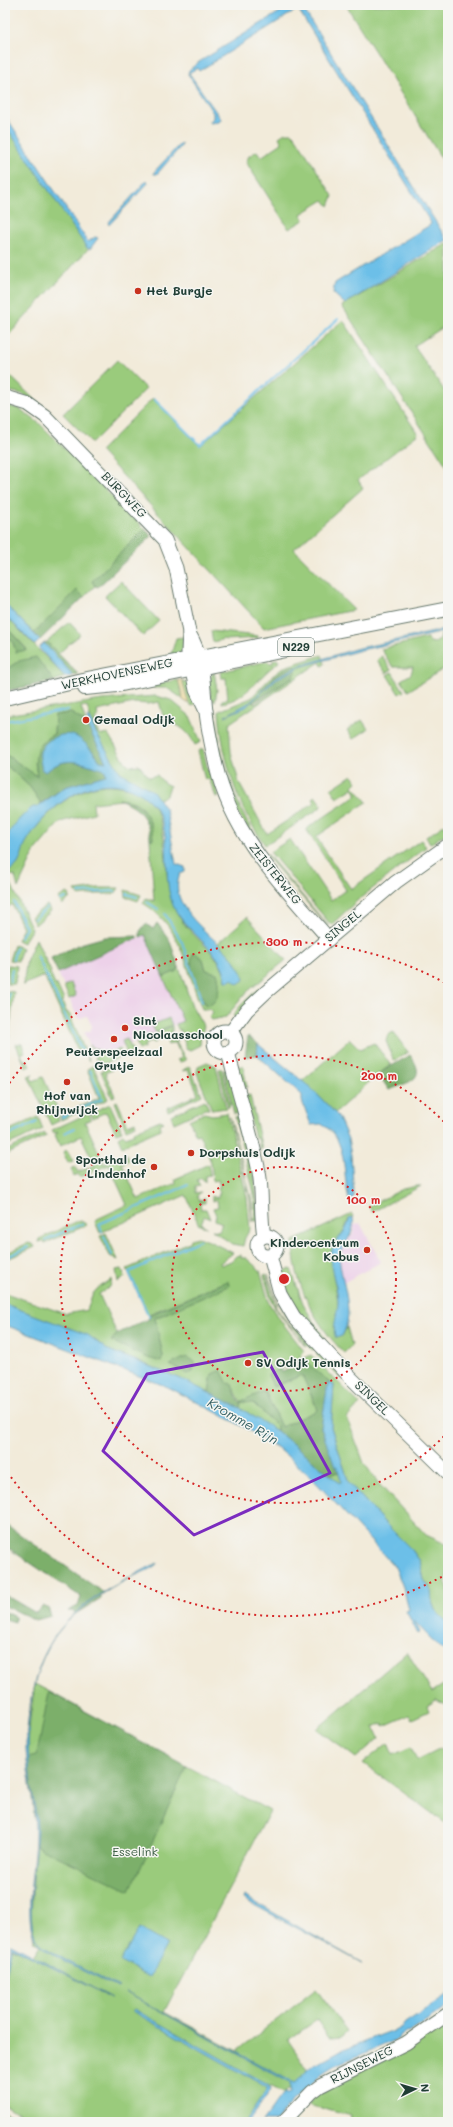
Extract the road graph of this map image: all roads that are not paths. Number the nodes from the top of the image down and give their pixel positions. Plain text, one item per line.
1 (5, 397) edge
2 (448, 609) edge
3 (196, 664) junction
4 (5, 698) edge
5 (448, 845) edge
6 (329, 939) junction
7 (230, 1033) junction
8 (228, 1052) junction
9 (448, 1474) edge
10 (448, 2014) edge
11 (283, 2122) edge

1 - 3 street, BURGWEG
2 - 3 main road, N229
3 - 4 main road, WERKHOVENSEWEG / N229
3 - 6 street, ZEISTERWEG
5 - 6 street, SINGEL
6 - 7 street, SINGEL
7 - 8 street
7 - 8 street
8 - 9 street, SINGEL
10 - 11 street, RIJNSEWEG

